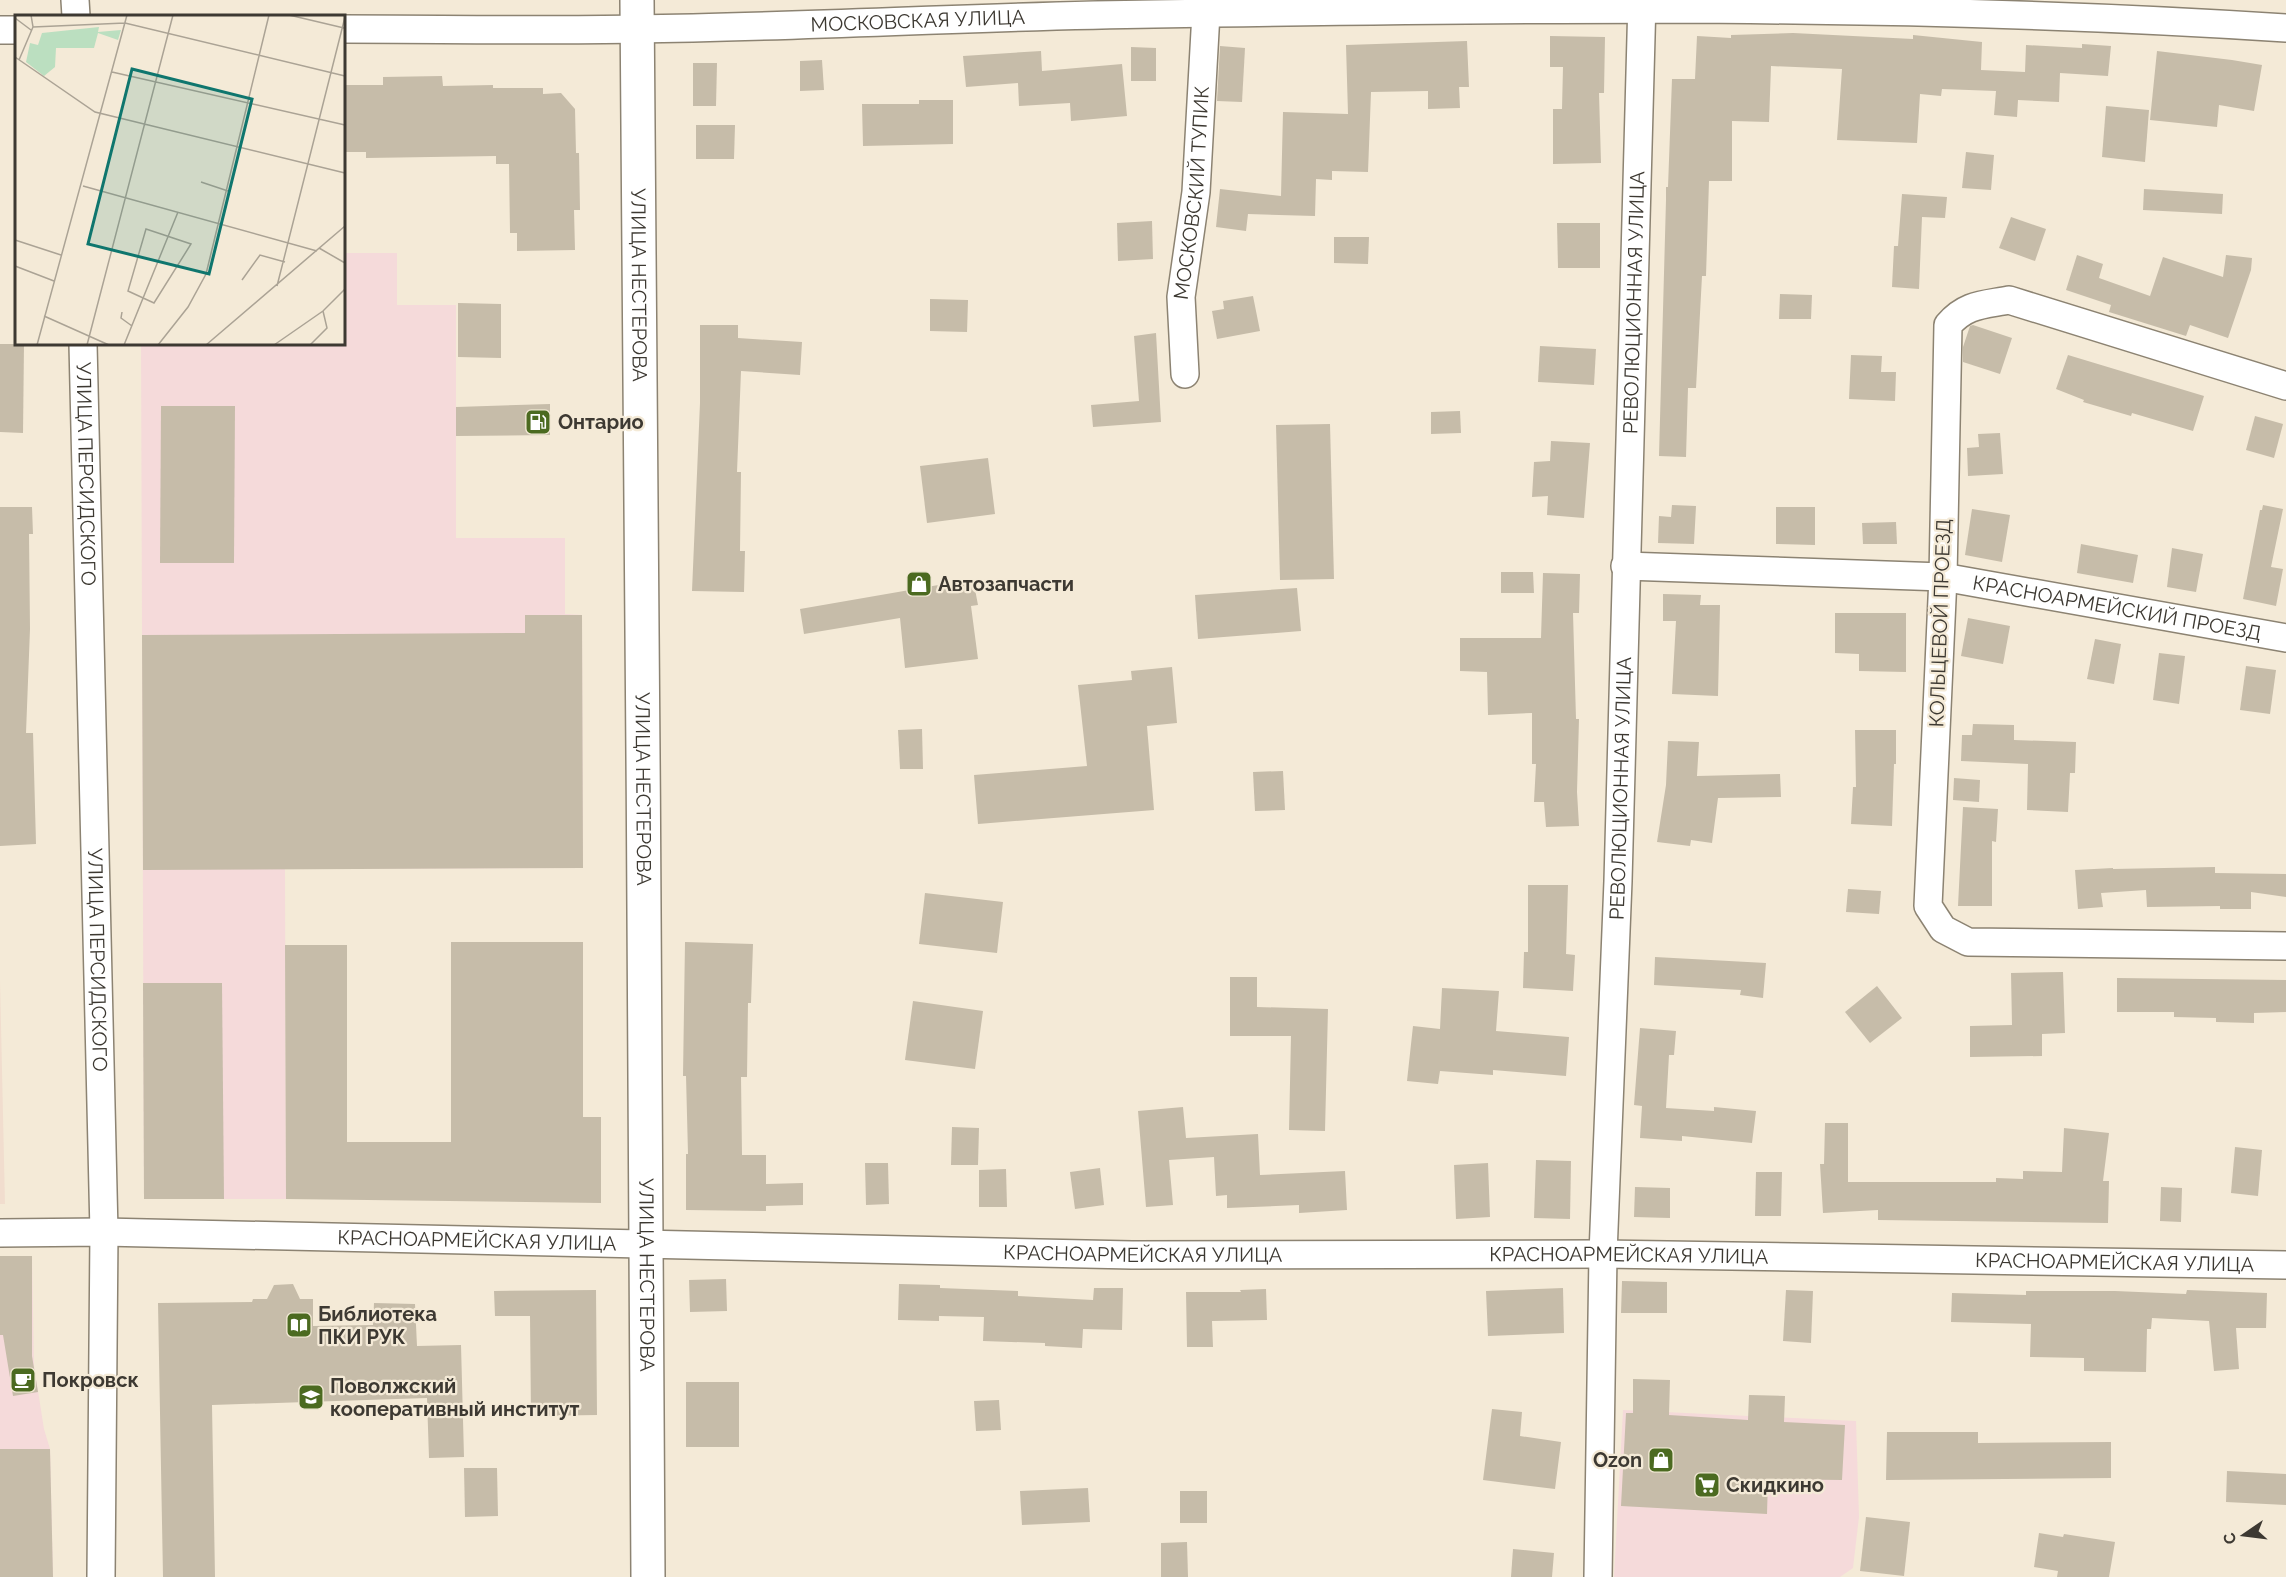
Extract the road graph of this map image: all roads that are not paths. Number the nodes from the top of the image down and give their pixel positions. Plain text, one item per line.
1 (75, 0) edge
2 (1642, 4) edge
3 (1206, 13) junction
4 (76, 15) edge
5 (637, 15) edge
6 (2286, 28) edge
7 (345, 29) edge
8 (83, 345) edge
9 (1185, 374) dead end
10 (2286, 386) edge
11 (1625, 566) junction
12 (1943, 577) junction
13 (2286, 638) edge
14 (2286, 945) edge
15 (104, 1232) junction
16 (0, 1233) edge
17 (648, 1244) junction
18 (1603, 1254) junction
19 (2286, 1265) edge
20 (101, 1577) edge
21 (648, 1577) edge
22 (1598, 1577) edge

1 - 4 street
2 - 3 street, МОСКОВСКАЯ УЛИЦА
2 - 6 street, МОСКОВСКАЯ УЛИЦА
2 - 11 street, РЕВОЛЮЦИОННАЯ УЛИЦА
3 - 5 street, МОСКОВСКАЯ УЛИЦА
3 - 9 street, МОСКОВСКИЙ ТУПИК
5 - 7 street, МОСКОВСКАЯ УЛИЦА
5 - 17 main road, УЛИЦА НЕСТЕРОВА
8 - 15 street, УЛИЦА ПЕРСИДСКОГО
10 - 12 street, КОЛЬЦЕВОЙ ПРОЕЗД
11 - 12 street, КРАСНОАРМЕЙСКИЙ ПРОЕЗД
11 - 18 street, РЕВОЛЮЦИОННАЯ УЛИЦА
12 - 13 street, КРАСНОАРМЕЙСКИЙ ПРОЕЗД
12 - 14 street, КОЛЬЦЕВОЙ ПРОЕЗД
15 - 16 street, КРАСНОАРМЕЙСКАЯ УЛИЦА
15 - 17 street, КРАСНОАРМЕЙСКАЯ УЛИЦА
15 - 20 street, УЛИЦА ПЕРСИДСКОГО
17 - 18 street, КРАСНОАРМЕЙСКАЯ УЛИЦА
17 - 21 main road, УЛИЦА НЕСТЕРОВА
18 - 19 street, КРАСНОАРМЕЙСКАЯ УЛИЦА
18 - 22 street, РЕВОЛЮЦИОННАЯ УЛИЦА

